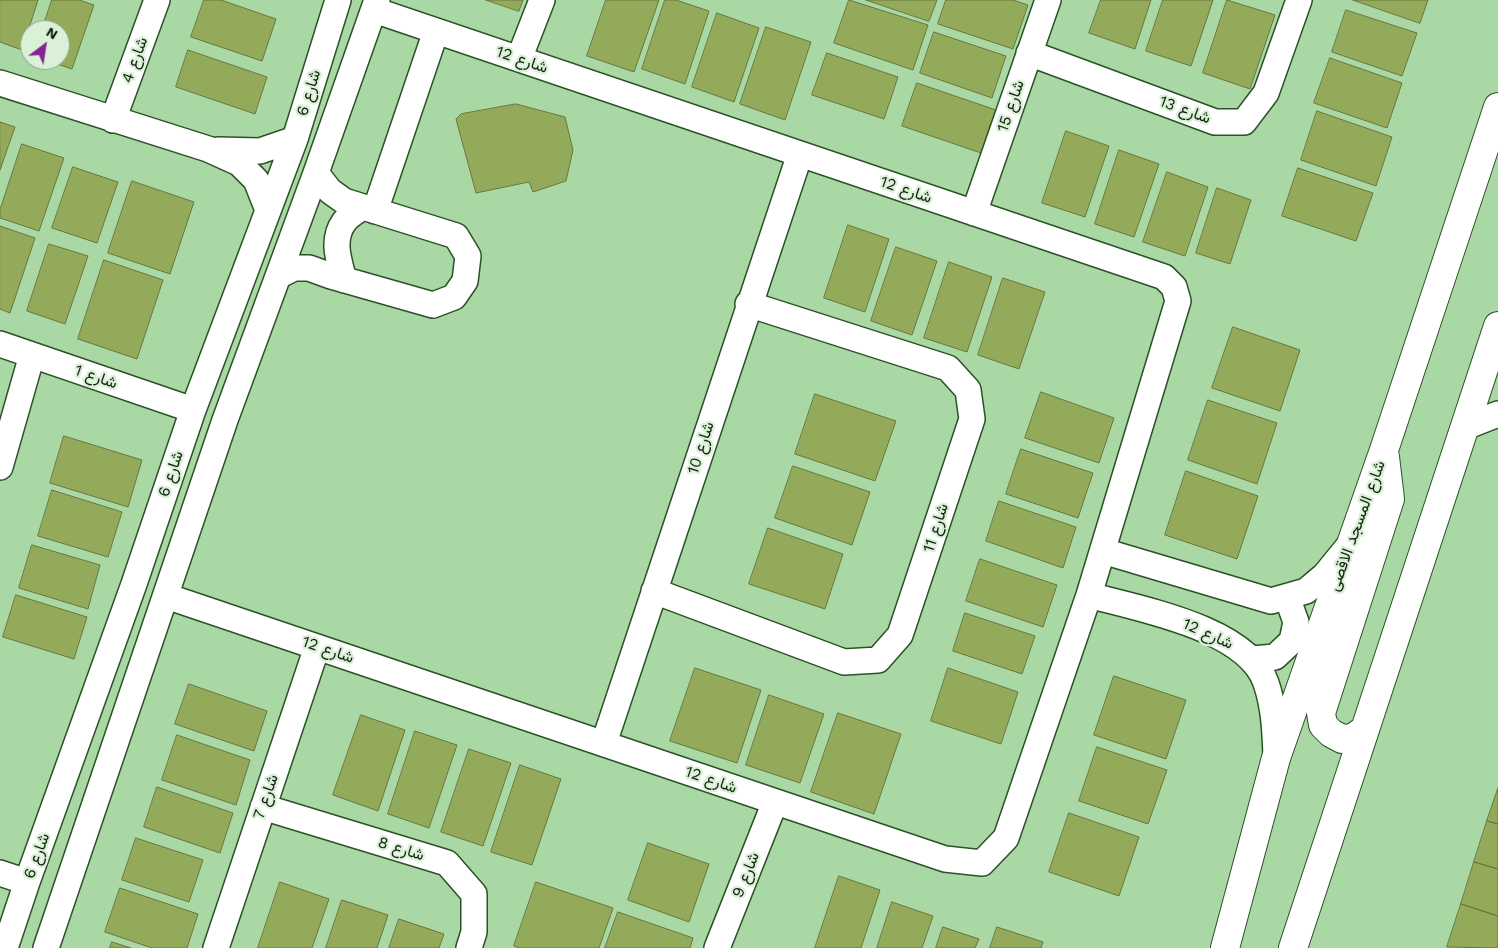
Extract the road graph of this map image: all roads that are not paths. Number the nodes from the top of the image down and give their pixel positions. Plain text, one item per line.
1 (157, 0) edge
2 (338, 0) edge
3 (542, 0) edge
4 (1048, 0) edge
5 (1299, 0) edge
6 (375, 5) edge
7 (436, 31) junction
8 (1029, 53) junction
9 (519, 59) junction
10 (0, 83) edge
11 (1498, 107) edge
12 (113, 120) junction
13 (295, 139) junction
14 (208, 149) junction
15 (800, 154) junction
16 (316, 173) junction
17 (369, 209) junction
18 (268, 210) junction
19 (974, 213) junction
20 (278, 276) junction
21 (344, 280) junction
22 (748, 304) junction
23 (1498, 326) edge
24 (0, 344) edge
25 (32, 355) junction
26 (193, 410) junction
27 (1498, 414) edge
28 (1465, 428) junction
29 (1384, 450) junction
30 (0, 467) edge
31 (1351, 542) junction
32 (1103, 551) junction
33 (654, 591) junction
34 (1089, 595) junction
35 (166, 596) junction
36 (1287, 597) junction
37 (317, 647) junction
38 (1252, 659) junction
39 (1364, 730) junction
40 (604, 743) junction
41 (1276, 758) junction
42 (775, 802) junction
43 (263, 807) junction
44 (0, 873) edge
45 (27, 882) junction
46 (6, 948) edge
47 (46, 948) edge
48 (216, 948) edge
49 (469, 948) edge
50 (717, 948) edge
51 (1225, 948) edge
52 (1293, 948) edge

1 - 12 street, شارع 4
2 - 13 street, شارع 6
3 - 9 street
4 - 8 street, شارع 15
5 - 8 street, شارع 13
6 - 7 street, شارع 12
6 - 16 street, شارع 6
7 - 9 street, شارع 12
7 - 17 street
8 - 19 street, شارع 15
9 - 15 street, شارع 12
10 - 12 street
11 - 29 main road, شارع المسجد الاقصى
12 - 14 street
13 - 14 street
13 - 18 street, شارع 6
14 - 18 street
15 - 19 street, شارع 12
15 - 22 street, شارع 10
16 - 17 street
16 - 20 street, شارع 6
17 - 21 street
17 - 21 street
18 - 26 street, شارع 6
19 - 32 street, شارع 12
20 - 21 street
20 - 35 street, شارع 6
22 - 33 street, شارع 10
22 - 33 street, شارع 11
23 - 28 main road
24 - 25 street, شارع 1
25 - 26 street, شارع 1
25 - 30 street
26 - 45 street, شارع 6
27 - 28 street
28 - 39 main road
29 - 31 main road, شارع المسجد الاقصى
29 - 39 main road
31 - 36 street
31 - 41 main road, شارع المسجد الاقصى
32 - 34 street, شارع 12
32 - 36 street
33 - 40 street, شارع 10
34 - 38 street, شارع 12
34 - 42 street, شارع 12
35 - 37 street, شارع 12
35 - 47 street, شارع 6
36 - 38 street
37 - 40 street, شارع 12
37 - 43 street, شارع 7
38 - 41 street, شارع 12
39 - 52 main road
40 - 42 street, شارع 12
41 - 51 main road, شارع المسجد الاقصى
42 - 50 street, شارع 9
43 - 48 street, شارع 7
43 - 49 street, شارع 8
44 - 45 street
45 - 46 street, شارع 6

